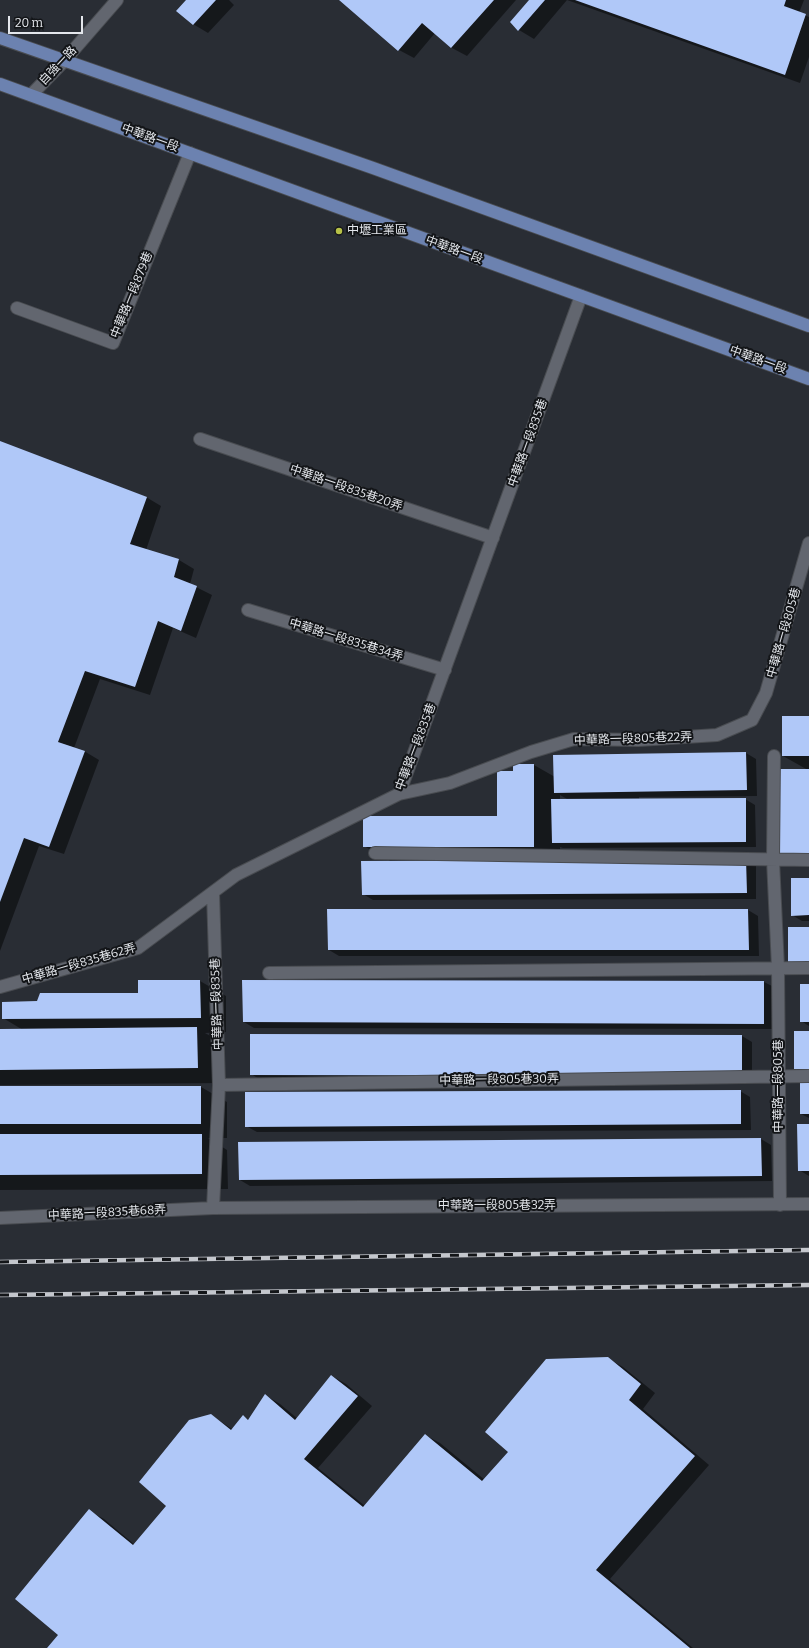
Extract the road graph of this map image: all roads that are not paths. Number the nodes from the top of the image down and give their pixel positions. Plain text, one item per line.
1 (117, 0) edge
2 (0, 38) edge
3 (64, 61) junction
4 (0, 84) edge
5 (31, 95) junction
6 (190, 153) junction
7 (582, 296) junction
8 (17, 308) dead end
9 (809, 326) edge
10 (809, 379) edge
11 (200, 439) dead end
12 (493, 538) junction
13 (809, 543) edge
14 (248, 610) dead end
15 (444, 670) junction
16 (752, 720) joint
17 (774, 756) dead end
18 (399, 794) junction
19 (375, 853) dead end
20 (773, 860) junction
21 (809, 860) edge
22 (213, 893) junction
23 (778, 968) junction
24 (809, 968) edge
25 (269, 973) dead end
26 (0, 987) edge
27 (779, 1076) junction
28 (809, 1076) edge
29 (220, 1085) junction
30 (809, 1204) edge
31 (780, 1205) junction
32 (213, 1208) junction
33 (0, 1218) edge

1 - 3 street, 自強一路
2 - 3 main road
3 - 5 street, 自強一路
3 - 9 main road
4 - 5 main road, 中華路一段
5 - 6 main road, 中華路一段
6 - 7 main road, 中華路一段
6 - 8 street, 中華路一段879巷
7 - 10 main road, 中華路一段
7 - 12 street, 中華路一段835巷
11 - 12 street, 中華路一段835巷20弄
12 - 15 street, 中華路一段835巷
13 - 16 street, 中華路一段805巷
14 - 15 street, 中華路一段835巷34弄
15 - 18 street, 中華路一段835巷
16 - 18 street, 中華路一段805巷22弄
17 - 20 street, 中華路一段805巷
18 - 22 street, 中華路一段835巷
19 - 20 street
20 - 21 street
20 - 23 street, 中華路一段805巷
22 - 26 street, 中華路一段835巷62弄
22 - 29 street, 中華路一段835巷
23 - 24 street
23 - 25 street
23 - 27 street, 中華路一段805巷
27 - 28 street, 中華路一段805巷30弄
27 - 29 street, 中華路一段805巷30弄
27 - 31 street, 中華路一段805巷
29 - 32 street, 中華路一段835巷
30 - 31 street, 中華路一段805巷32弄
31 - 32 street, 中華路一段805巷32弄
32 - 33 street, 中華路一段835巷68弄

